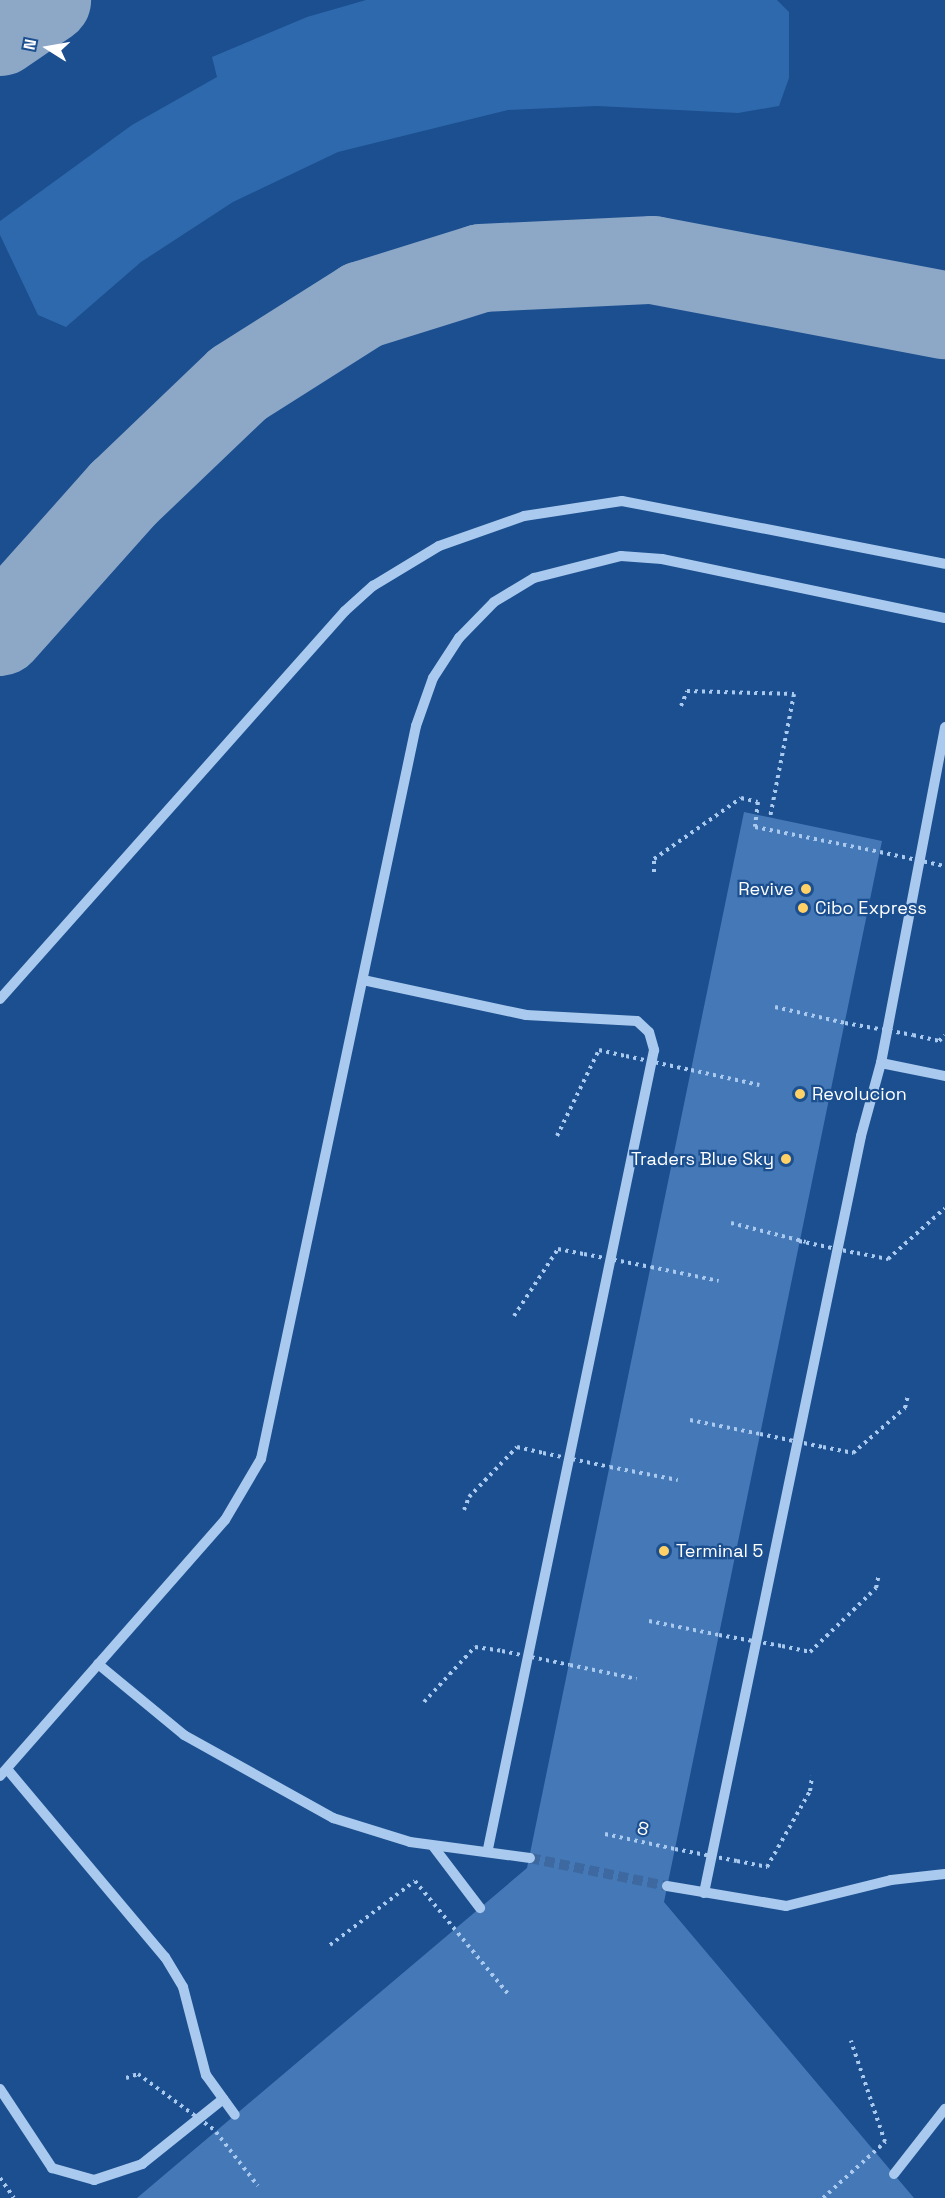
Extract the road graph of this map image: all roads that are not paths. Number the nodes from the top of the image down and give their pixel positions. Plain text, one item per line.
1 (945, 564) edge
2 (945, 618) edge
3 (945, 727) edge
4 (363, 980) junction
5 (0, 999) edge
6 (881, 1063) junction
7 (945, 1076) edge
8 (98, 1664) junction
9 (4, 1772) edge
10 (433, 1846) junction
11 (488, 1850) junction
12 (530, 1858) tunnel mouth
13 (945, 1874) edge
14 (667, 1886) tunnel mouth
15 (704, 1893) junction
16 (480, 1908) dead end
17 (0, 2089) edge
18 (223, 2099) junction
19 (945, 2109) edge
20 (235, 2115) dead end
21 (894, 2175) dead end

1 - 5 lane
2 - 4 lane
3 - 6 lane
4 - 8 lane
4 - 11 lane
6 - 7 lane
6 - 15 lane
8 - 9 lane
8 - 10 lane
9 - 18 lane
10 - 11 lane
10 - 16 lane
11 - 12 lane
13 - 15 lane
14 - 15 lane
17 - 18 lane
18 - 20 lane
19 - 21 lane

